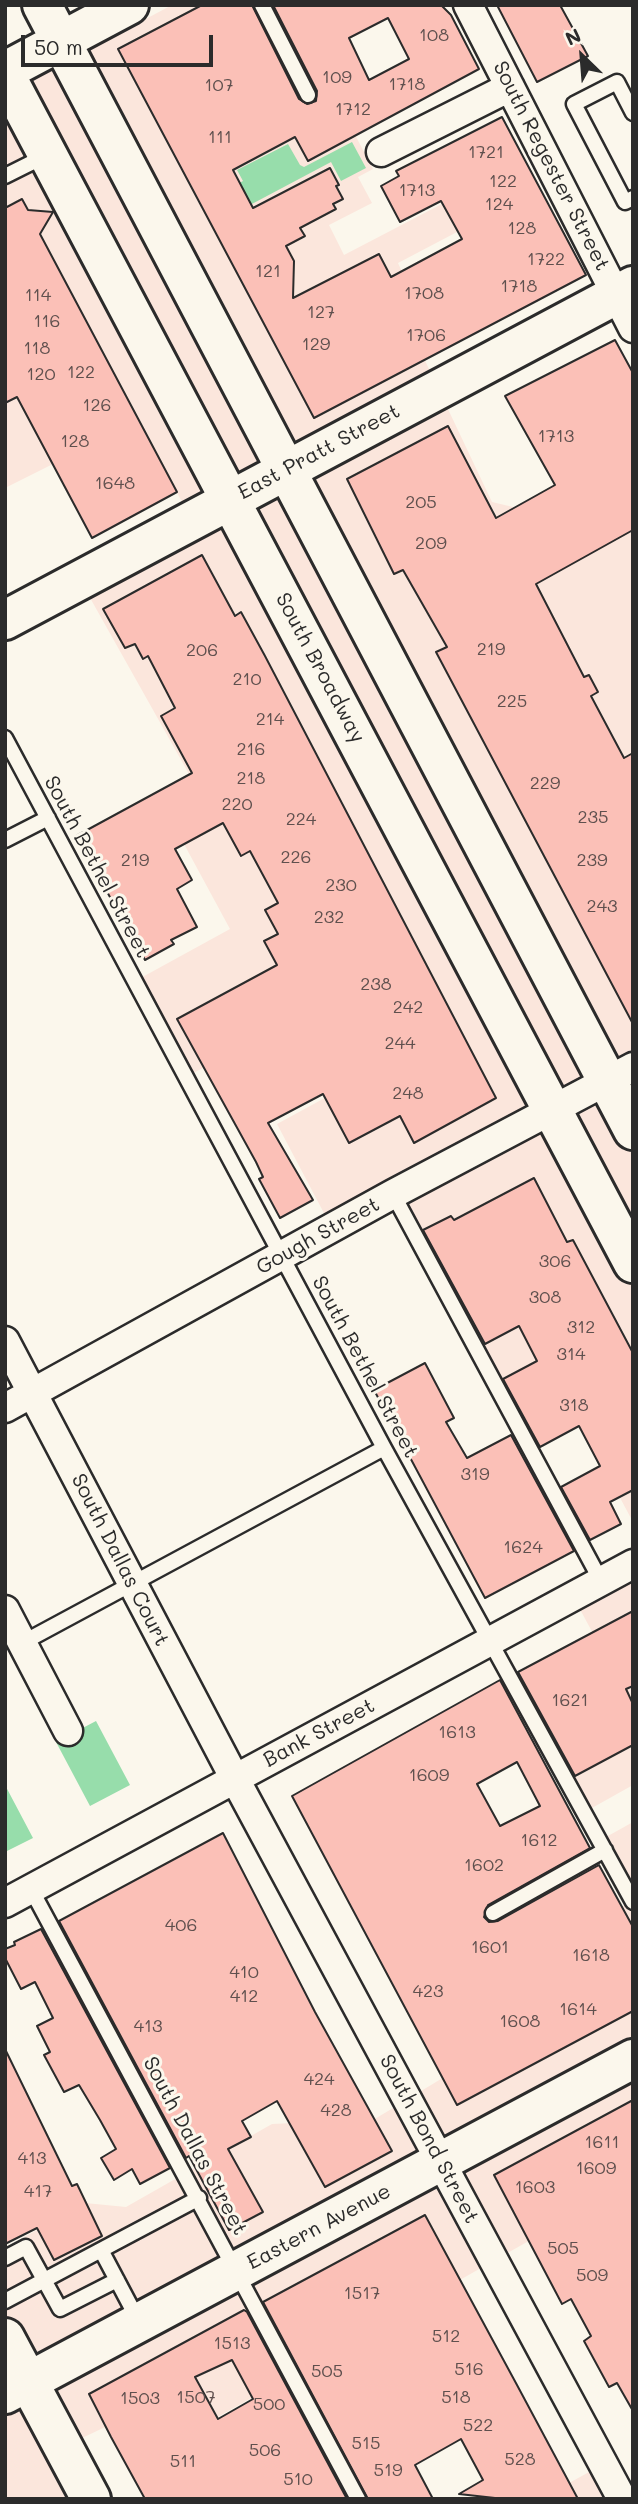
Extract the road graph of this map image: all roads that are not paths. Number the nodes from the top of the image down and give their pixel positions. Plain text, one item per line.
1 (43, 5) edge
2 (129, 5) edge
3 (262, 5) edge
4 (468, 5) edge
5 (61, 41) junction
6 (5, 72) edge
7 (510, 87) junction
8 (308, 95) dead end
9 (633, 113) edge
10 (381, 152) dead end
11 (48, 154) junction
12 (5, 176) edge
13 (633, 198) edge
14 (627, 303) edge
15 (288, 469) junction
16 (232, 498) junction
17 (5, 620) edge
18 (5, 738) edge
19 (47, 818) junction
20 (5, 840) edge
21 (620, 1074) edge
22 (550, 1109) junction
23 (633, 1130) edge
24 (393, 1194) junction
25 (282, 1256) junction
26 (633, 1263) edge
27 (5, 1341) edge
28 (33, 1392) junction
29 (5, 1408) edge
30 (384, 1448) junction
31 (633, 1564) edge
32 (601, 1581) junction
33 (132, 1585) junction
34 (5, 1610) edge
35 (490, 1641) junction
36 (22, 1643) junction
37 (68, 1731) dead end
38 (235, 1779) junction
39 (605, 1850) junction
40 (31, 1889) junction
41 (633, 1902) edge
42 (5, 1903) edge
43 (493, 1913) dead end
44 (633, 2059) edge
45 (441, 2161) junction
46 (199, 2197) junction
47 (101, 2250) junction
48 (5, 2258) edge
49 (238, 2270) junction
50 (44, 2279) junction
51 (117, 2280) junction
52 (5, 2301) edge
53 (138, 2321) junction
54 (5, 2337) edge
55 (17, 2388) edge
56 (91, 2499) edge
57 (358, 2499) edge
58 (622, 2499) edge

1 - 5 main road
2 - 5 main road
3 - 8 lane
4 - 7 street, South Regester Street
5 - 6 main road
5 - 15 main road
6 - 11 main road, South Broadway
7 - 10 street
7 - 14 street, South Regester Street
9 - 13 lane
11 - 12 lane
11 - 16 main road, South Broadway
14 - 15 main road, East Pratt Street
15 - 16 main road, East Pratt Street
15 - 21 main road
16 - 17 main road, East Pratt Street
16 - 22 main road, South Broadway
18 - 19 lane, South Bethel Street
19 - 20 lane
19 - 25 lane, South Bethel Street
21 - 22 street, Gough Street
21 - 23 main road
22 - 24 street, Gough Street
22 - 26 main road, South Broadway
24 - 25 street, Gough Street
24 - 32 lane
25 - 28 street, Gough Street
25 - 30 lane, South Bethel Street
27 - 28 street, South Dallas Court
28 - 29 street, Gough Street
28 - 33 street, South Dallas Court
30 - 33 lane
30 - 35 lane, South Bethel Street
31 - 32 street, Bank Street
32 - 35 street, Bank Street
33 - 36 lane
33 - 38 street, South Dallas Court
34 - 36 street
35 - 38 street, Bank Street
35 - 39 lane, South Bethel Street
36 - 37 street
38 - 40 street, Bank Street
38 - 45 street, South Bond Street
39 - 41 lane, South Bethel Street
39 - 43 lane
40 - 42 street, Bank Street
40 - 46 lane, South Dallas Street
44 - 45 main road, Eastern Avenue
45 - 49 main road, Eastern Avenue
45 - 58 street, South Bond Street
46 - 47 lane
46 - 49 lane, South Dallas Street
47 - 50 lane
47 - 51 lane
48 - 50 lane
49 - 53 main road, Eastern Avenue
49 - 57 lane, South Dallas Street
50 - 51 lane
50 - 52 lane
51 - 53 lane
53 - 55 main road, Eastern Avenue
54 - 55 main road
55 - 56 main road

